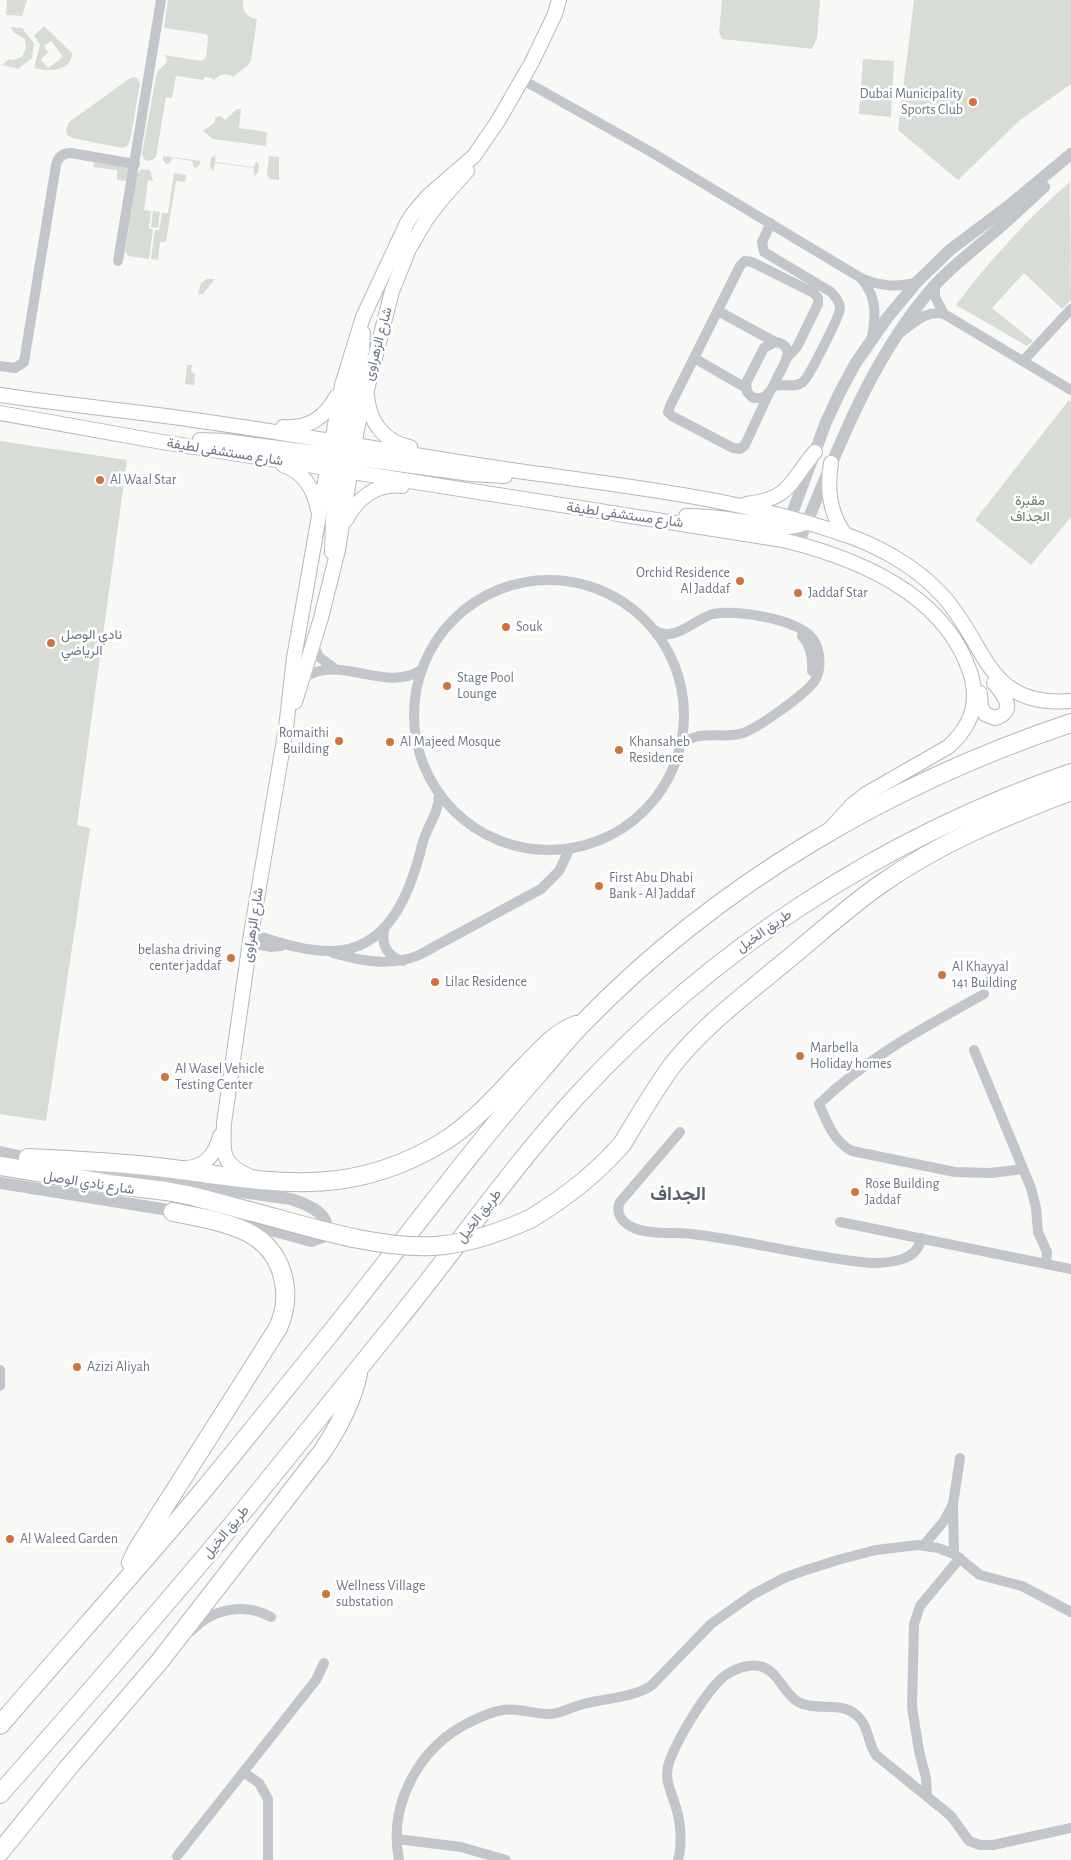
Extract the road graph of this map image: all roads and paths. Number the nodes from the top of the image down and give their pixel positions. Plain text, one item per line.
1 (161, 0) edge
2 (558, 0) edge
3 (566, 0) edge
4 (525, 81) junction
5 (1068, 158) edge
6 (135, 164) junction
7 (463, 165) junction
8 (771, 224) junction
9 (118, 261) dead end
10 (861, 278) junction
11 (917, 282) junction
12 (935, 285) junction
13 (1071, 309) edge
14 (718, 311) junction
15 (944, 314) junction
16 (363, 317) junction
17 (897, 334) junction
18 (872, 340) junction
19 (774, 342) junction
20 (694, 358) junction
21 (787, 358) junction
22 (1023, 361) junction
23 (0, 366) edge
24 (780, 371) junction
25 (342, 385) junction
26 (367, 386) junction
27 (792, 386) junction
28 (746, 388) junction
29 (771, 390) junction
30 (1071, 390) edge
31 (0, 395) edge
32 (0, 413) edge
33 (251, 428) junction
34 (162, 442) junction
35 (814, 452) junction
36 (342, 456) junction
37 (265, 458) junction
38 (441, 459) junction
39 (831, 463) junction
40 (526, 472) junction
41 (438, 486) junction
42 (732, 505) junction
43 (319, 521) junction
44 (807, 522) junction
45 (343, 526) junction
46 (787, 529) junction
47 (845, 534) junction
48 (798, 544) junction
49 (334, 565) junction
50 (653, 629) junction
51 (679, 632) junction
52 (313, 645) junction
53 (978, 648) junction
54 (670, 654) junction
55 (965, 658) junction
56 (335, 669) junction
57 (420, 670) junction
58 (302, 679) junction
59 (396, 679) junction
60 (414, 698) junction
61 (1071, 701) edge
62 (684, 716) junction
63 (1071, 723) edge
64 (286, 728) junction
65 (704, 734) junction
66 (681, 745) junction
67 (1071, 773) edge
68 (1071, 791) edge
69 (439, 795) junction
70 (827, 833) junction
71 (570, 848) junction
72 (384, 930) junction
73 (250, 939) junction
74 (325, 951) junction
75 (403, 961) junction
76 (984, 994) dead end
77 (583, 1022) junction
78 (974, 1050) dead end
79 (224, 1123) junction
80 (680, 1132) dead end
81 (0, 1152) edge
82 (28, 1158) junction
83 (0, 1166) edge
84 (154, 1167) junction
85 (1023, 1169) junction
86 (267, 1182) junction
87 (0, 1184) edge
88 (173, 1212) junction
89 (840, 1222) dead end
90 (921, 1238) junction
91 (1046, 1263) junction
92 (1071, 1269) edge
93 (360, 1366) junction
94 (0, 1370) edge
95 (0, 1386) edge
96 (960, 1458) dead end
97 (953, 1504) junction
98 (924, 1545) junction
99 (957, 1556) junction
100 (127, 1578) junction
101 (1071, 1612) edge
102 (271, 1617) dead end
103 (159, 1662) junction
104 (324, 1663) dead end
105 (0, 1725) edge
106 (243, 1772) junction
107 (0, 1794) edge
108 (927, 1796) junction
109 (1071, 1828) edge
110 (397, 1840) junction
111 (0, 1852) edge
112 (177, 1856) dead end
113 (268, 1860) edge
114 (399, 1860) edge
115 (506, 1860) edge
116 (678, 1860) edge

1 - 6 street
2 - 4 main road, شارع الزهراوى
2 - 7 main road, شارع الزهراوى
3 - 4 main road, شارع الزهراوى
4 - 7 main road, شارع الزهراوى
4 - 8 street
4 - 26 main road, شارع الزهراوى
5 - 11 street
5 - 12 street
6 - 9 street
6 - 23 street
7 - 16 main road, شارع الزهراوى
8 - 10 street
8 - 27 street
10 - 11 street
10 - 18 street
11 - 18 street
12 - 15 street
12 - 17 street
13 - 22 street
14 - 19 street
14 - 20 street
14 - 21 street
15 - 17 street
15 - 22 street
16 - 25 main road, شارع الزهراوى
16 - 36 main road
17 - 39 street
18 - 35 street
19 - 21 street
19 - 28 street
20 - 28 street
20 - 29 street
21 - 24 street
22 - 30 street
24 - 27 street
24 - 29 street
25 - 33 main road
25 - 36 main road, شارع الزهراوى
26 - 36 main road, شارع الزهراوى
26 - 38 main road
27 - 29 street
28 - 29 street
31 - 33 main road, شارع مستشفى لطيفة
32 - 34 main road, شارع مستشفى لطيفة
33 - 36 main road, شارع مستشفى لطيفة
34 - 36 main road
34 - 37 main road, شارع مستشفى لطيفة
35 - 42 main road
35 - 46 street
36 - 37 main road, شارع مستشفى لطيفة
36 - 38 main road, شارع مستشفى لطيفة
36 - 40 main road
36 - 41 main road, شارع مستشفى لطيفة
36 - 43 main road, شارع الزهراوى
36 - 45 main road, شارع الزهراوى
36 - 49 main road
37 - 43 main road
38 - 40 main road, شارع مستشفى لطيفة
39 - 44 street
39 - 47 main road
40 - 42 main road, شارع مستشفى لطيفة
41 - 45 main road
41 - 46 main road, شارع مستشفى لطيفة
42 - 46 main road, شارع مستشفى لطيفة
43 - 64 main road, شارع الزهراوى
44 - 46 main road, شارع مستشفى لطيفة
44 - 47 main road, شارع مستشفى لطيفة
44 - 48 street
45 - 49 main road, شارع الزهراوى
46 - 48 main road, شارع مستشفى لطيفة
47 - 53 main road, شارع مستشفى لطيفة
48 - 55 main road, شارع مستشفى لطيفة
49 - 52 main road, شارع الزهراوى
50 - 51 street
50 - 54 street
50 - 57 street
51 - 54 street
51 - 65 street
52 - 56 street
52 - 58 main road, شارع الزهراوى
53 - 55 main road
53 - 61 main road, شارع مستشفى لطيفة
54 - 62 street
55 - 70 main road, شارع مستشفى لطيفة
56 - 58 street
56 - 59 street
57 - 59 street
57 - 60 street
58 - 64 main road, شارع الزهراوى
59 - 60 street
60 - 69 street
62 - 65 street
62 - 66 street
63 - 70 highway
64 - 73 main road, شارع الزهراوى
65 - 66 street
66 - 71 street
67 - 93 highway, طريق الخيل
68 - 83 highway, bridge
69 - 71 street
69 - 72 street
70 - 77 highway
71 - 75 street
72 - 74 street
72 - 75 street
73 - 74 street
73 - 79 main road, شارع الزهراوى
74 - 75 street
76 - 85 street
77 - 86 highway
77 - 100 highway
78 - 85 street
79 - 84 main road, شارع الزهراوى
79 - 86 main road, شارع الزهراوى
80 - 90 street
81 - 82 street, شارع نادي الوصل
82 - 84 highway
82 - 88 street, شارع نادي الوصل
84 - 86 highway
85 - 91 street
87 - 88 street, شارع نادي الوصل
88 - 100 highway
89 - 90 street
90 - 91 street
91 - 92 street
93 - 103 highway
93 - 107 highway, طريق الخيل
94 - 95 street
96 - 97 street
97 - 98 street
97 - 99 street
98 - 99 street
98 - 110 street
99 - 101 street
99 - 108 street
100 - 105 highway
102 - 103 street
103 - 111 highway
104 - 106 street
106 - 112 street
106 - 113 street
108 - 109 street
108 - 116 street
110 - 114 street
110 - 115 street

